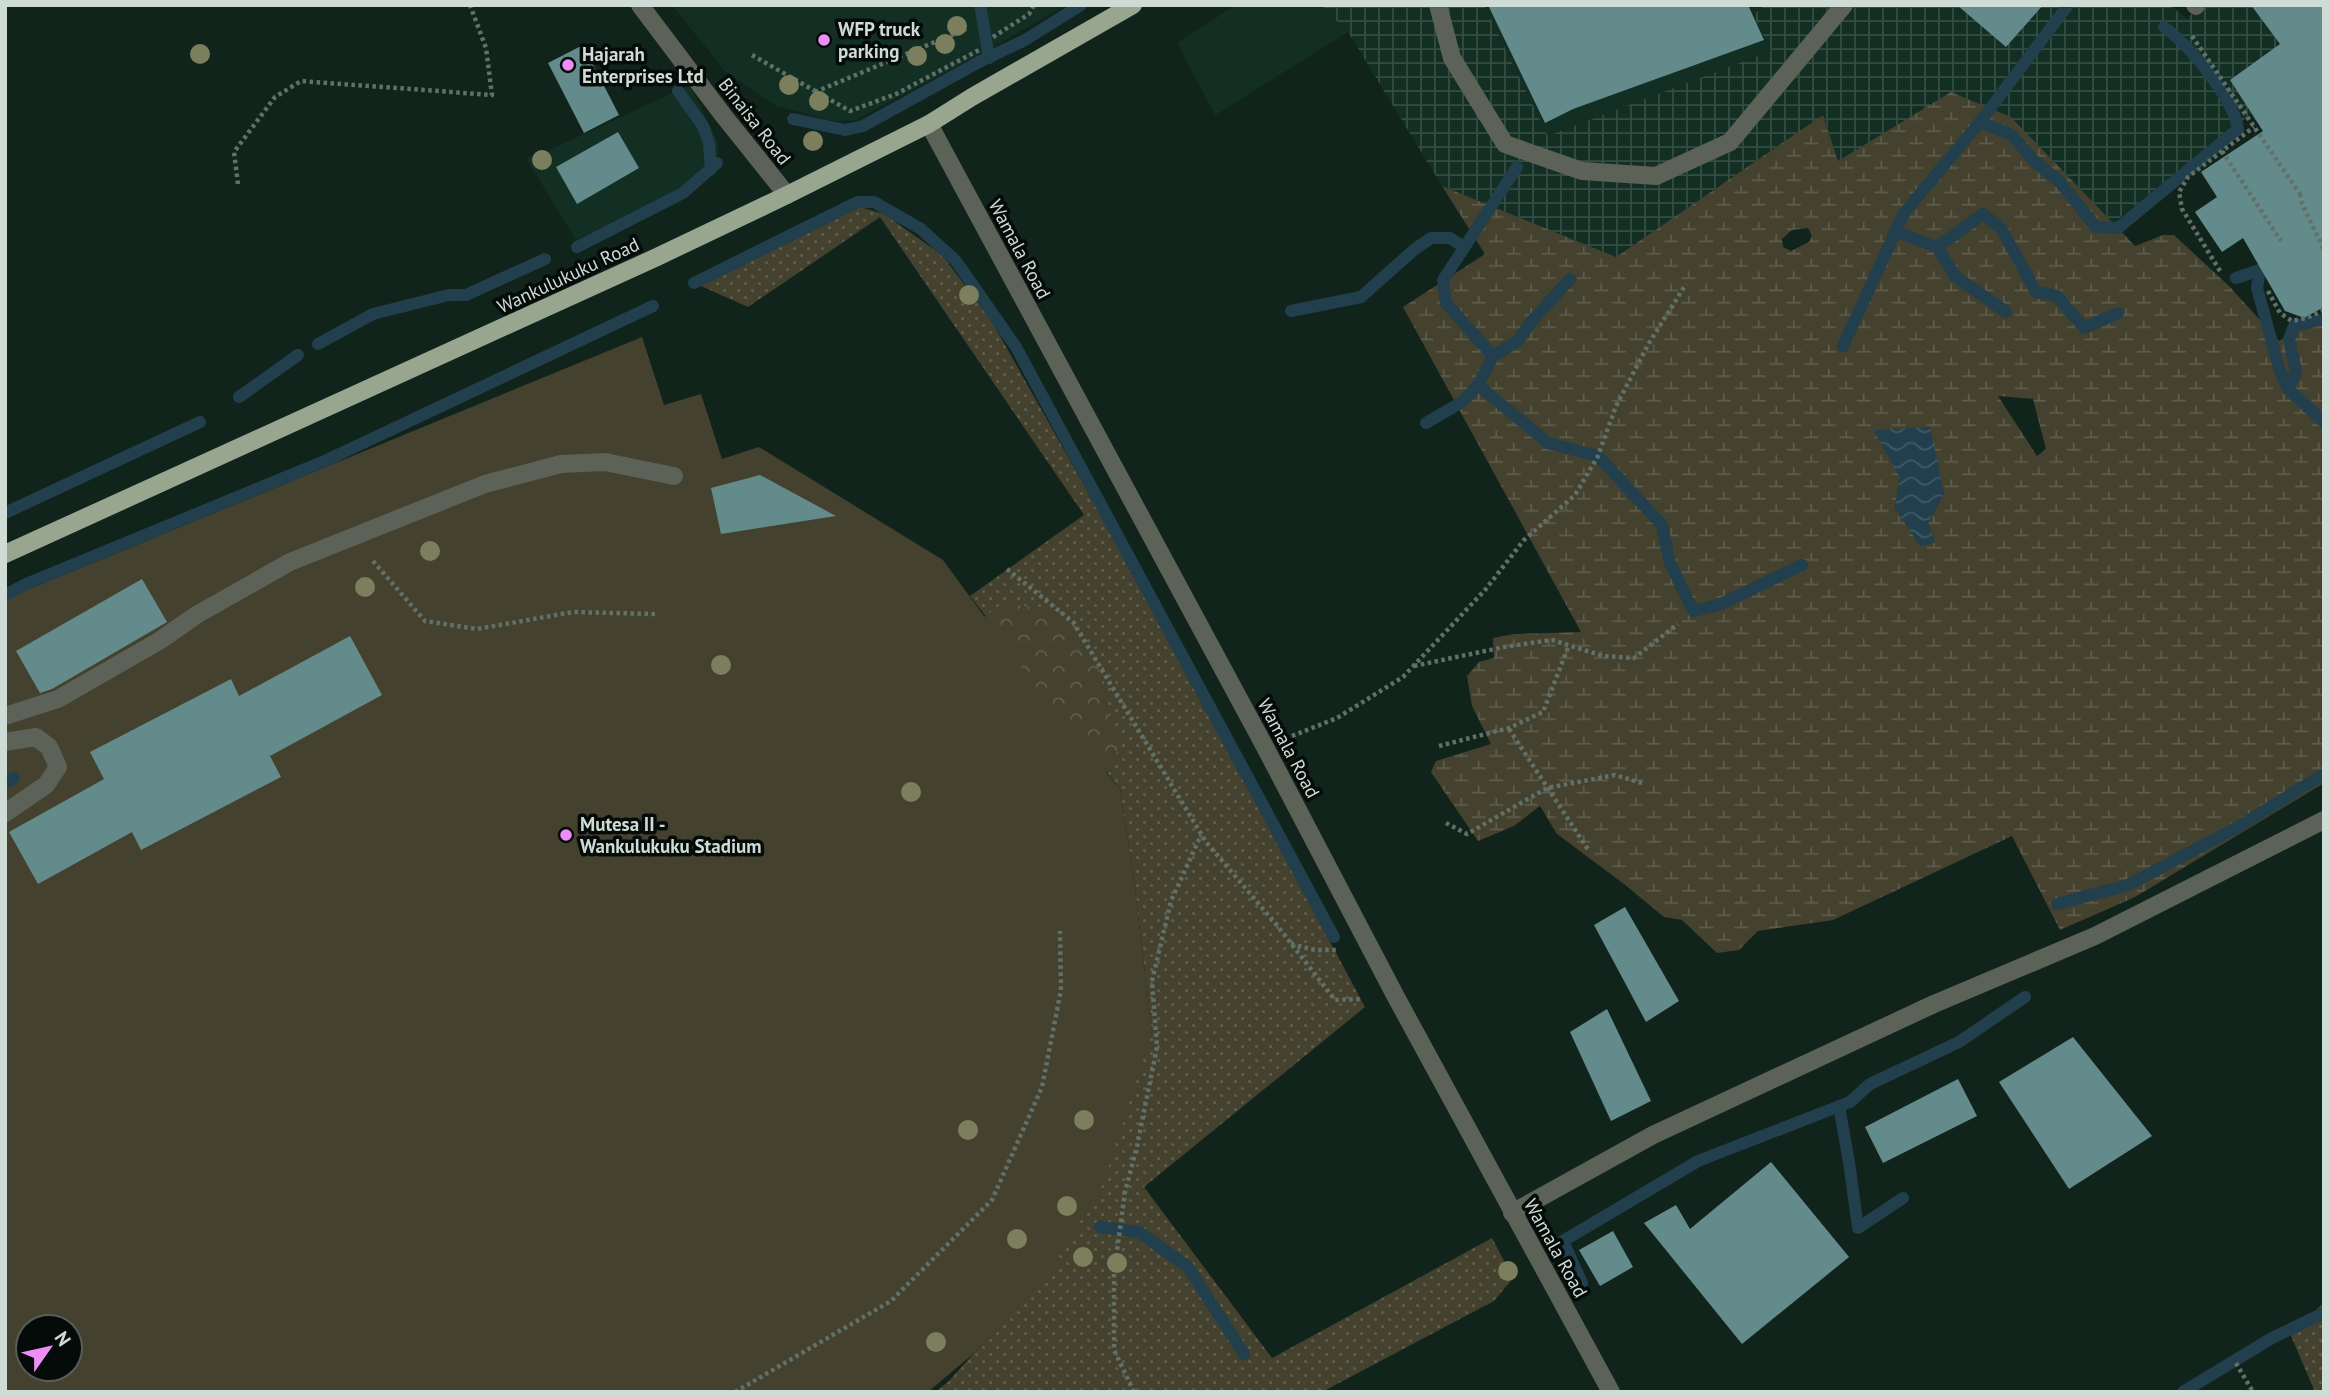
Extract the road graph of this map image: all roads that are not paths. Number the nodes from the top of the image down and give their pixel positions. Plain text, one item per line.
1 (640, 5) edge
2 (1133, 5) edge
3 (1438, 5) edge
4 (1844, 5) edge
5 (929, 124) junction
6 (787, 195) junction
7 (674, 476) dead end
8 (5, 554) edge
9 (5, 716) edge
10 (5, 742) edge
11 (5, 813) edge
12 (2324, 820) edge
13 (1512, 1213) junction
14 (1611, 1392) edge

1 - 6 street, Binaisa Road
2 - 5 main road, Wankulukuku Road
3 - 4 street
5 - 6 main road, Wankulukuku Road
5 - 13 street, Wamala Road
6 - 8 main road, Wankulukuku Road
7 - 9 street
10 - 11 street
12 - 13 street
13 - 14 street, Wamala Road

